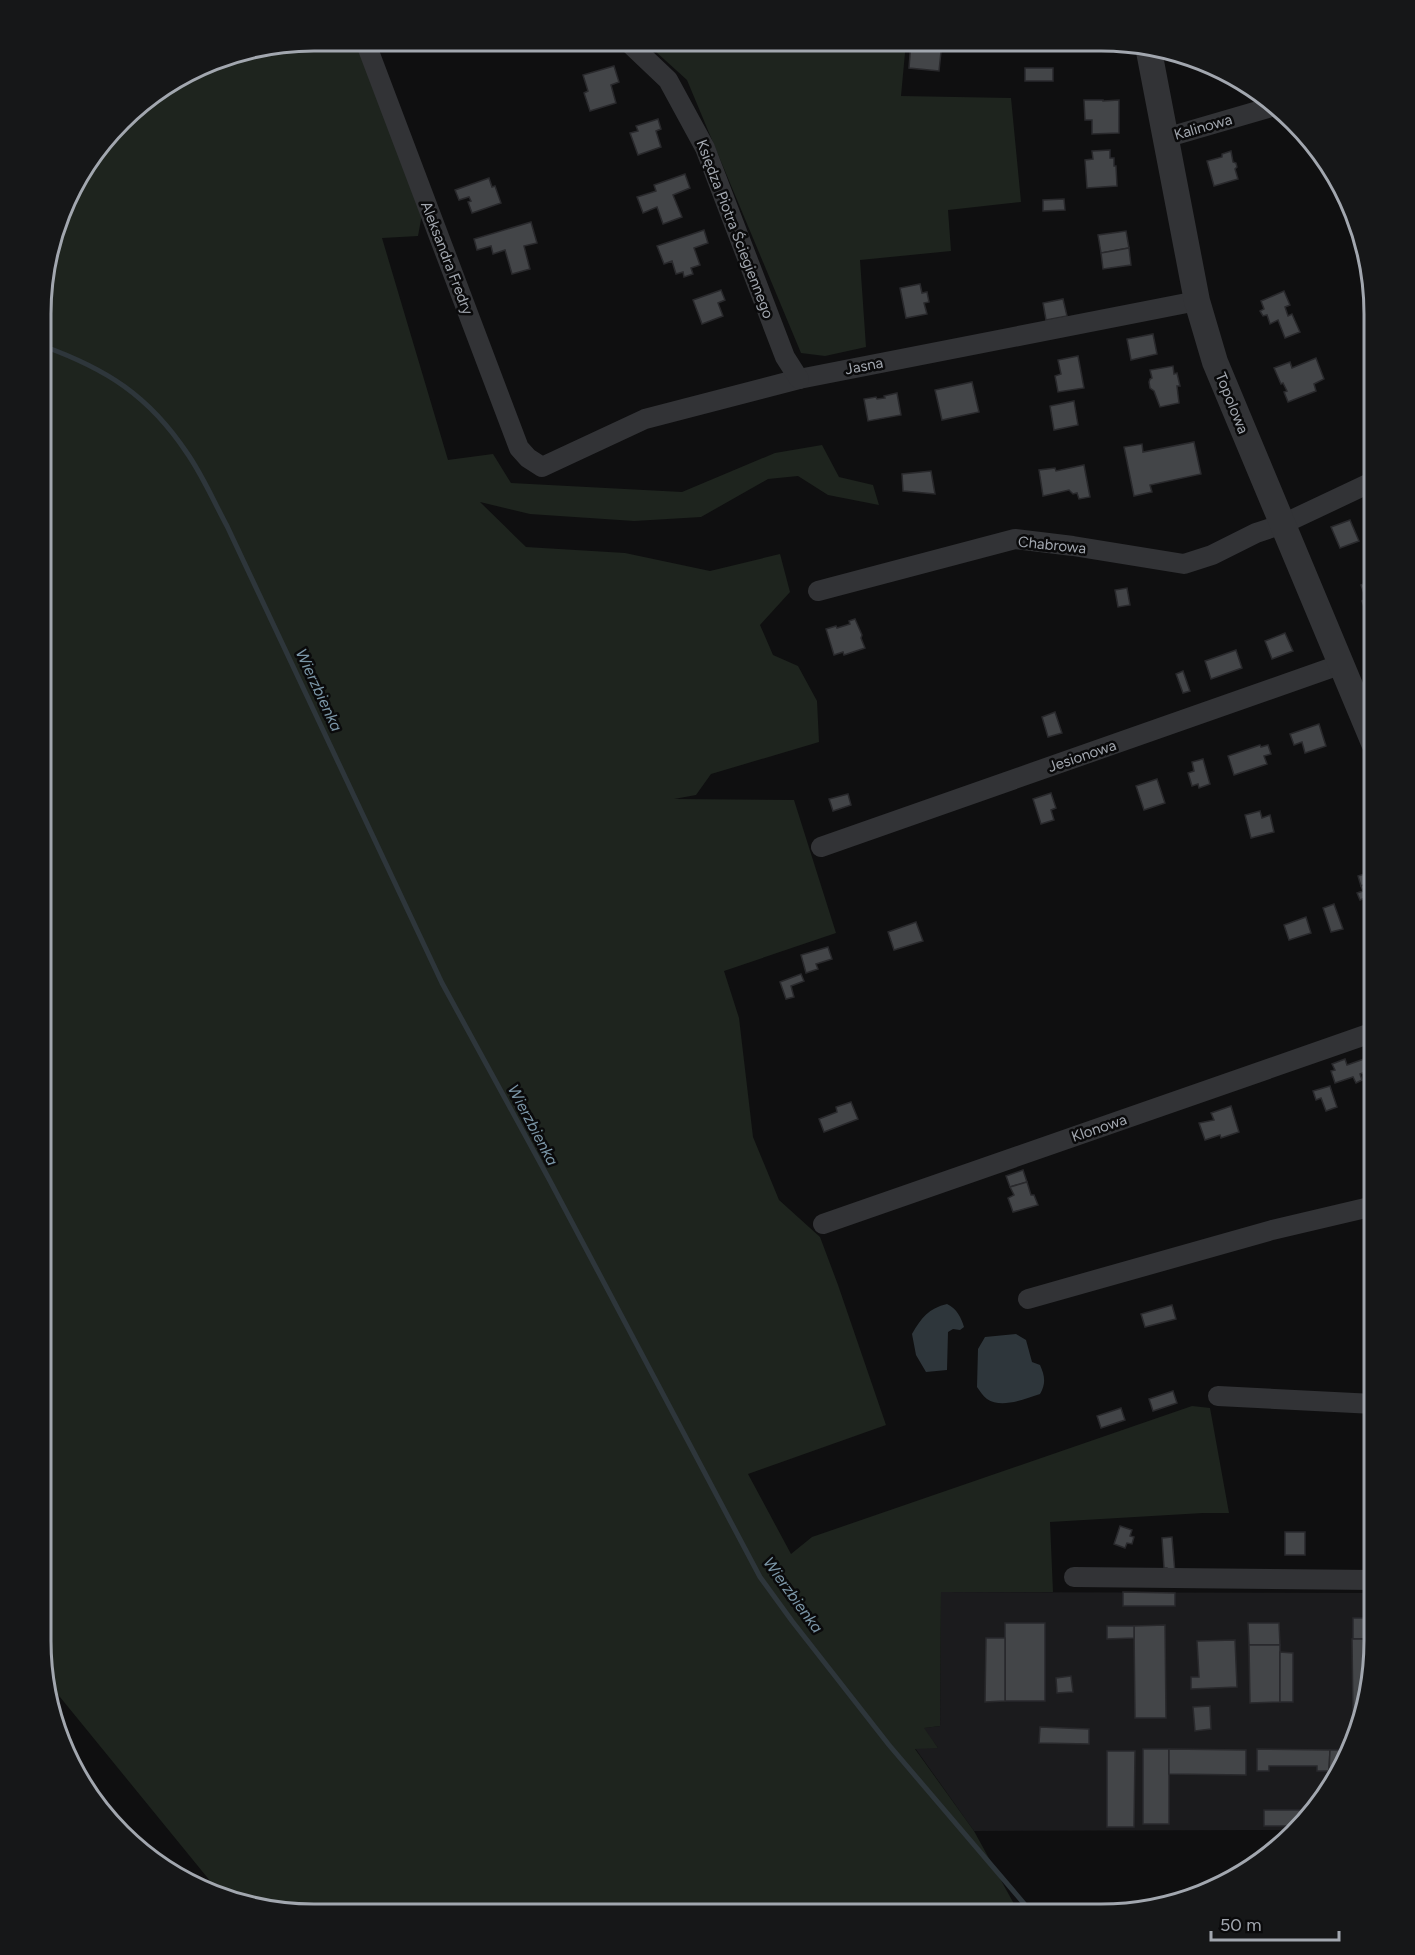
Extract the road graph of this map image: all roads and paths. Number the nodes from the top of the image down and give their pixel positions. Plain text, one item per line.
1 (369, 51) edge
2 (638, 51) edge
3 (1150, 55) edge
4 (1266, 109) edge
5 (1165, 138) junction
6 (1197, 301) junction
7 (799, 379) junction
8 (542, 467) joint
9 (1364, 486) edge
10 (1283, 524) junction
11 (818, 591) dead end
12 (1341, 664) junction
13 (1364, 719) edge
14 (821, 847) dead end
15 (1364, 1035) edge
16 (1364, 1208) edge
17 (823, 1224) dead end
18 (1028, 1299) dead end
19 (1218, 1396) dead end
20 (1364, 1403) edge
21 (1074, 1577) dead end
22 (1364, 1580) edge

1 - 8 street, Aleksandra Fredry
2 - 7 street, Księdza Piotra Ściegiennego
3 - 5 street, Topolowa
4 - 5 street, Kalinowa
5 - 6 street, Topolowa
6 - 7 street, Jasna
6 - 10 street, Topolowa
7 - 8 street, Jasna
9 - 10 street, Chabrowa
10 - 11 street, Chabrowa
10 - 12 street, Topolowa
12 - 13 street, Topolowa
12 - 14 street, Jesionowa
15 - 17 street, Klonowa
16 - 18 street
19 - 20 street
21 - 22 street

